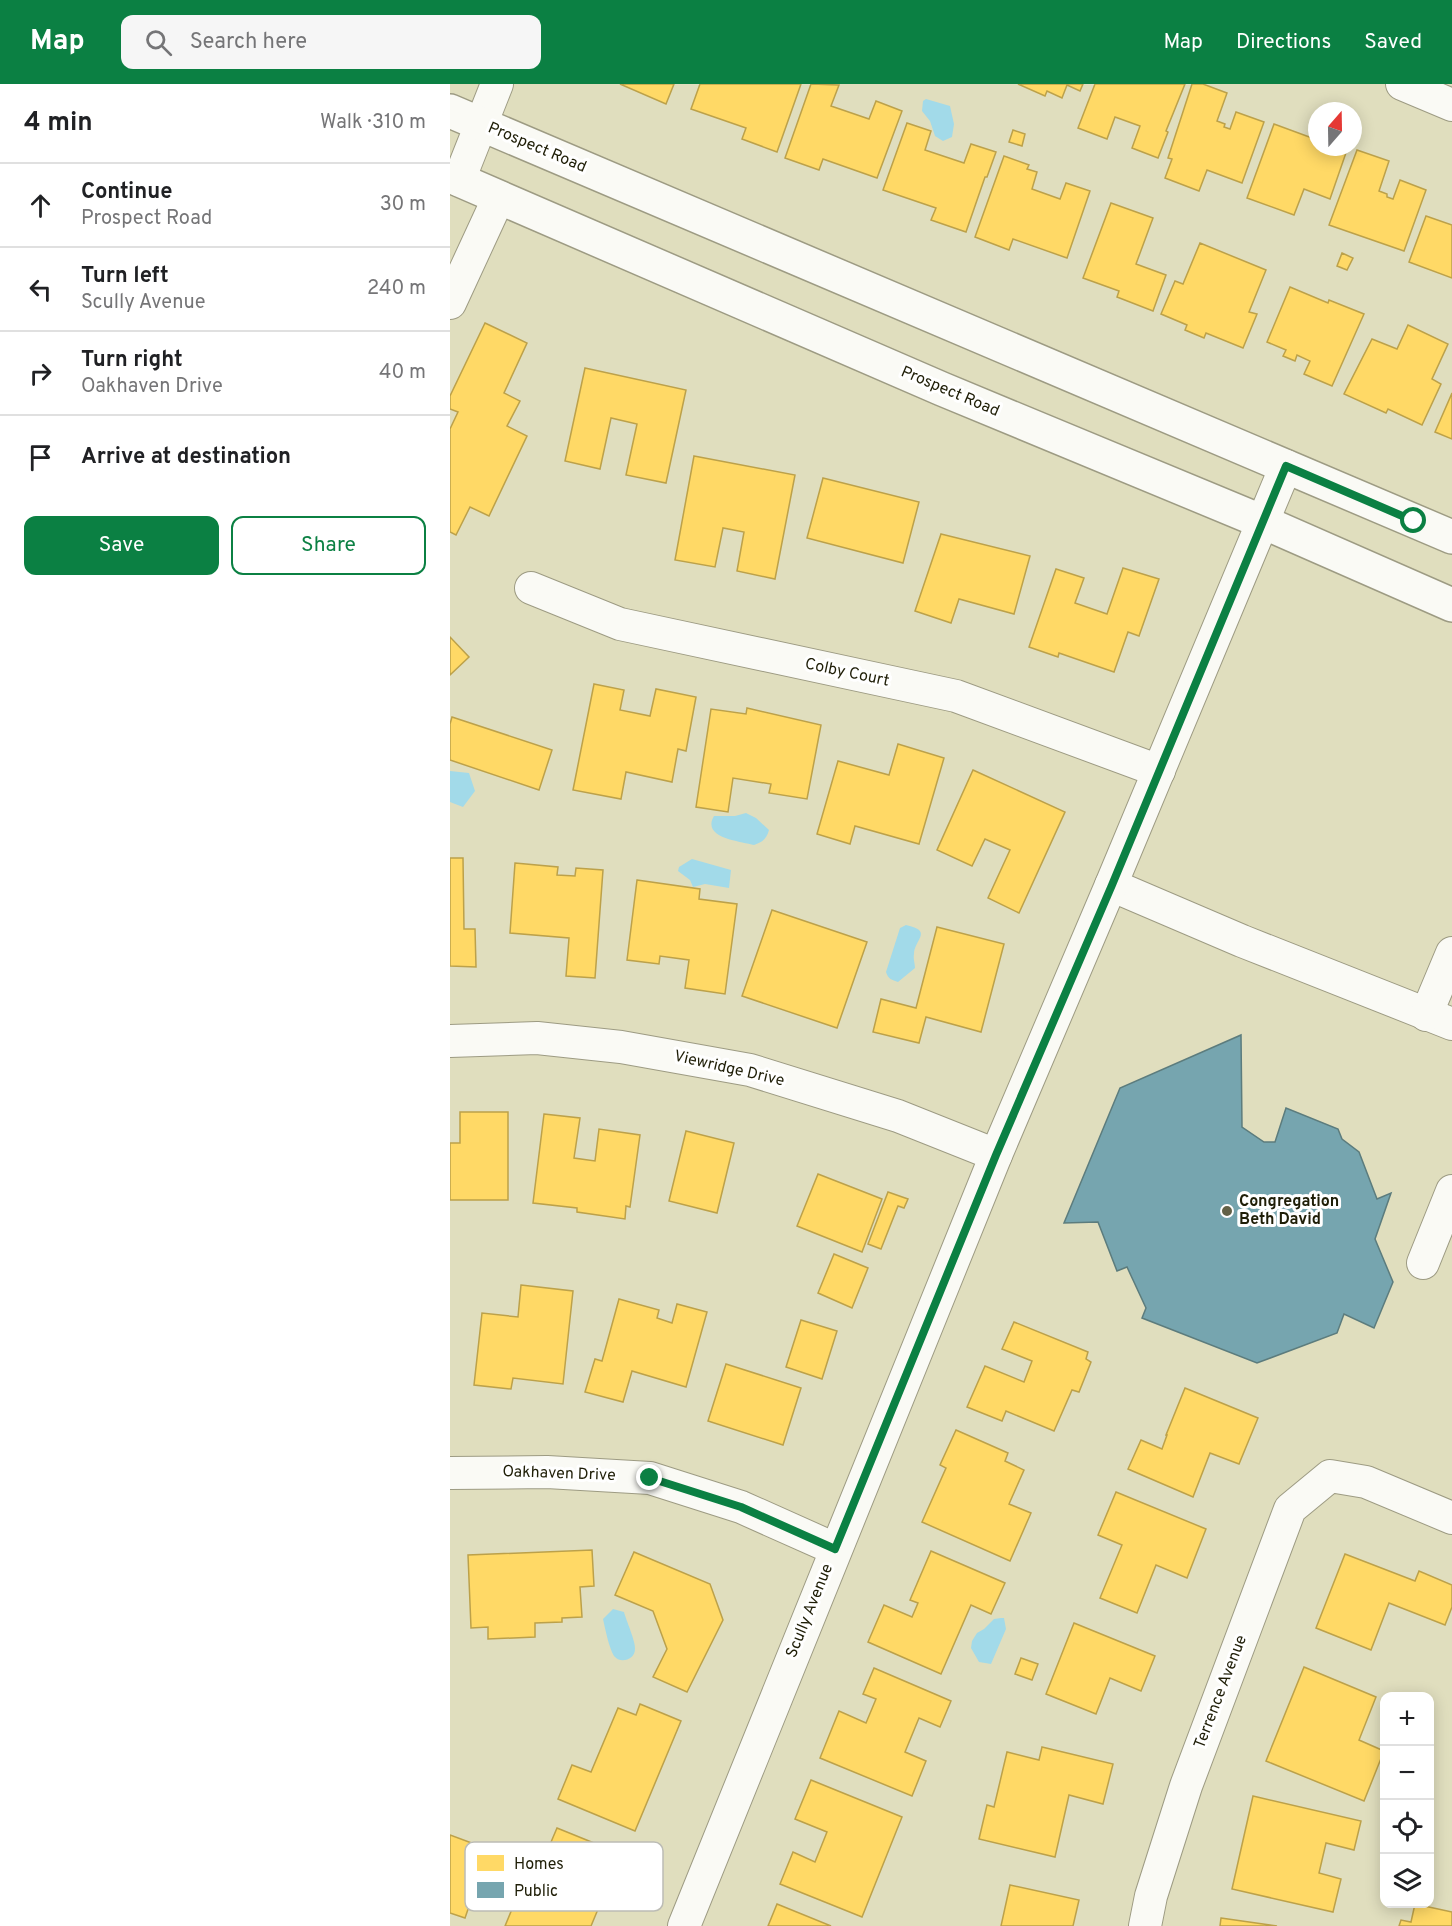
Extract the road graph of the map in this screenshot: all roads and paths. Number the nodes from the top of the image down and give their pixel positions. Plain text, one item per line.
1 (497, 84) edge
2 (1402, 84) edge
3 (1452, 105) edge
4 (450, 111) edge
5 (481, 124) junction
6 (455, 178) edge
7 (499, 197) junction
8 (450, 303) edge
9 (1286, 466) junction
10 (1263, 522) junction
11 (1452, 537) edge
12 (531, 588) dead end
13 (1452, 605) edge
14 (1159, 771) junction
15 (1112, 885) junction
16 (1452, 953) edge
17 (1439, 1019) edge
18 (450, 1041) edge
19 (996, 1155) junction
20 (1452, 1191) edge
21 (1423, 1263) dead end
22 (450, 1473) edge
23 (1452, 1518) edge
24 (835, 1549) junction
25 (684, 1926) edge
26 (1146, 1926) edge

1 - 5 street
2 - 3 street
4 - 5 main road, Prospect Road
5 - 6 street
5 - 9 main road, Prospect Road
6 - 7 main road, Prospect Road
7 - 8 street
7 - 10 main road, Prospect Road
9 - 10 street, Scully Avenue
9 - 11 main road, Prospect Road
10 - 13 main road, Prospect Road
10 - 14 street, Scully Avenue
12 - 14 street, Colby Court
14 - 15 street, Scully Avenue
15 - 17 street
15 - 19 street, Scully Avenue
16 - 17 street
18 - 19 street, Viewridge Drive
19 - 24 street, Scully Avenue
20 - 21 street
22 - 24 street, Oakhaven Drive
23 - 26 street, Terrence Avenue
24 - 25 street, Scully Avenue

